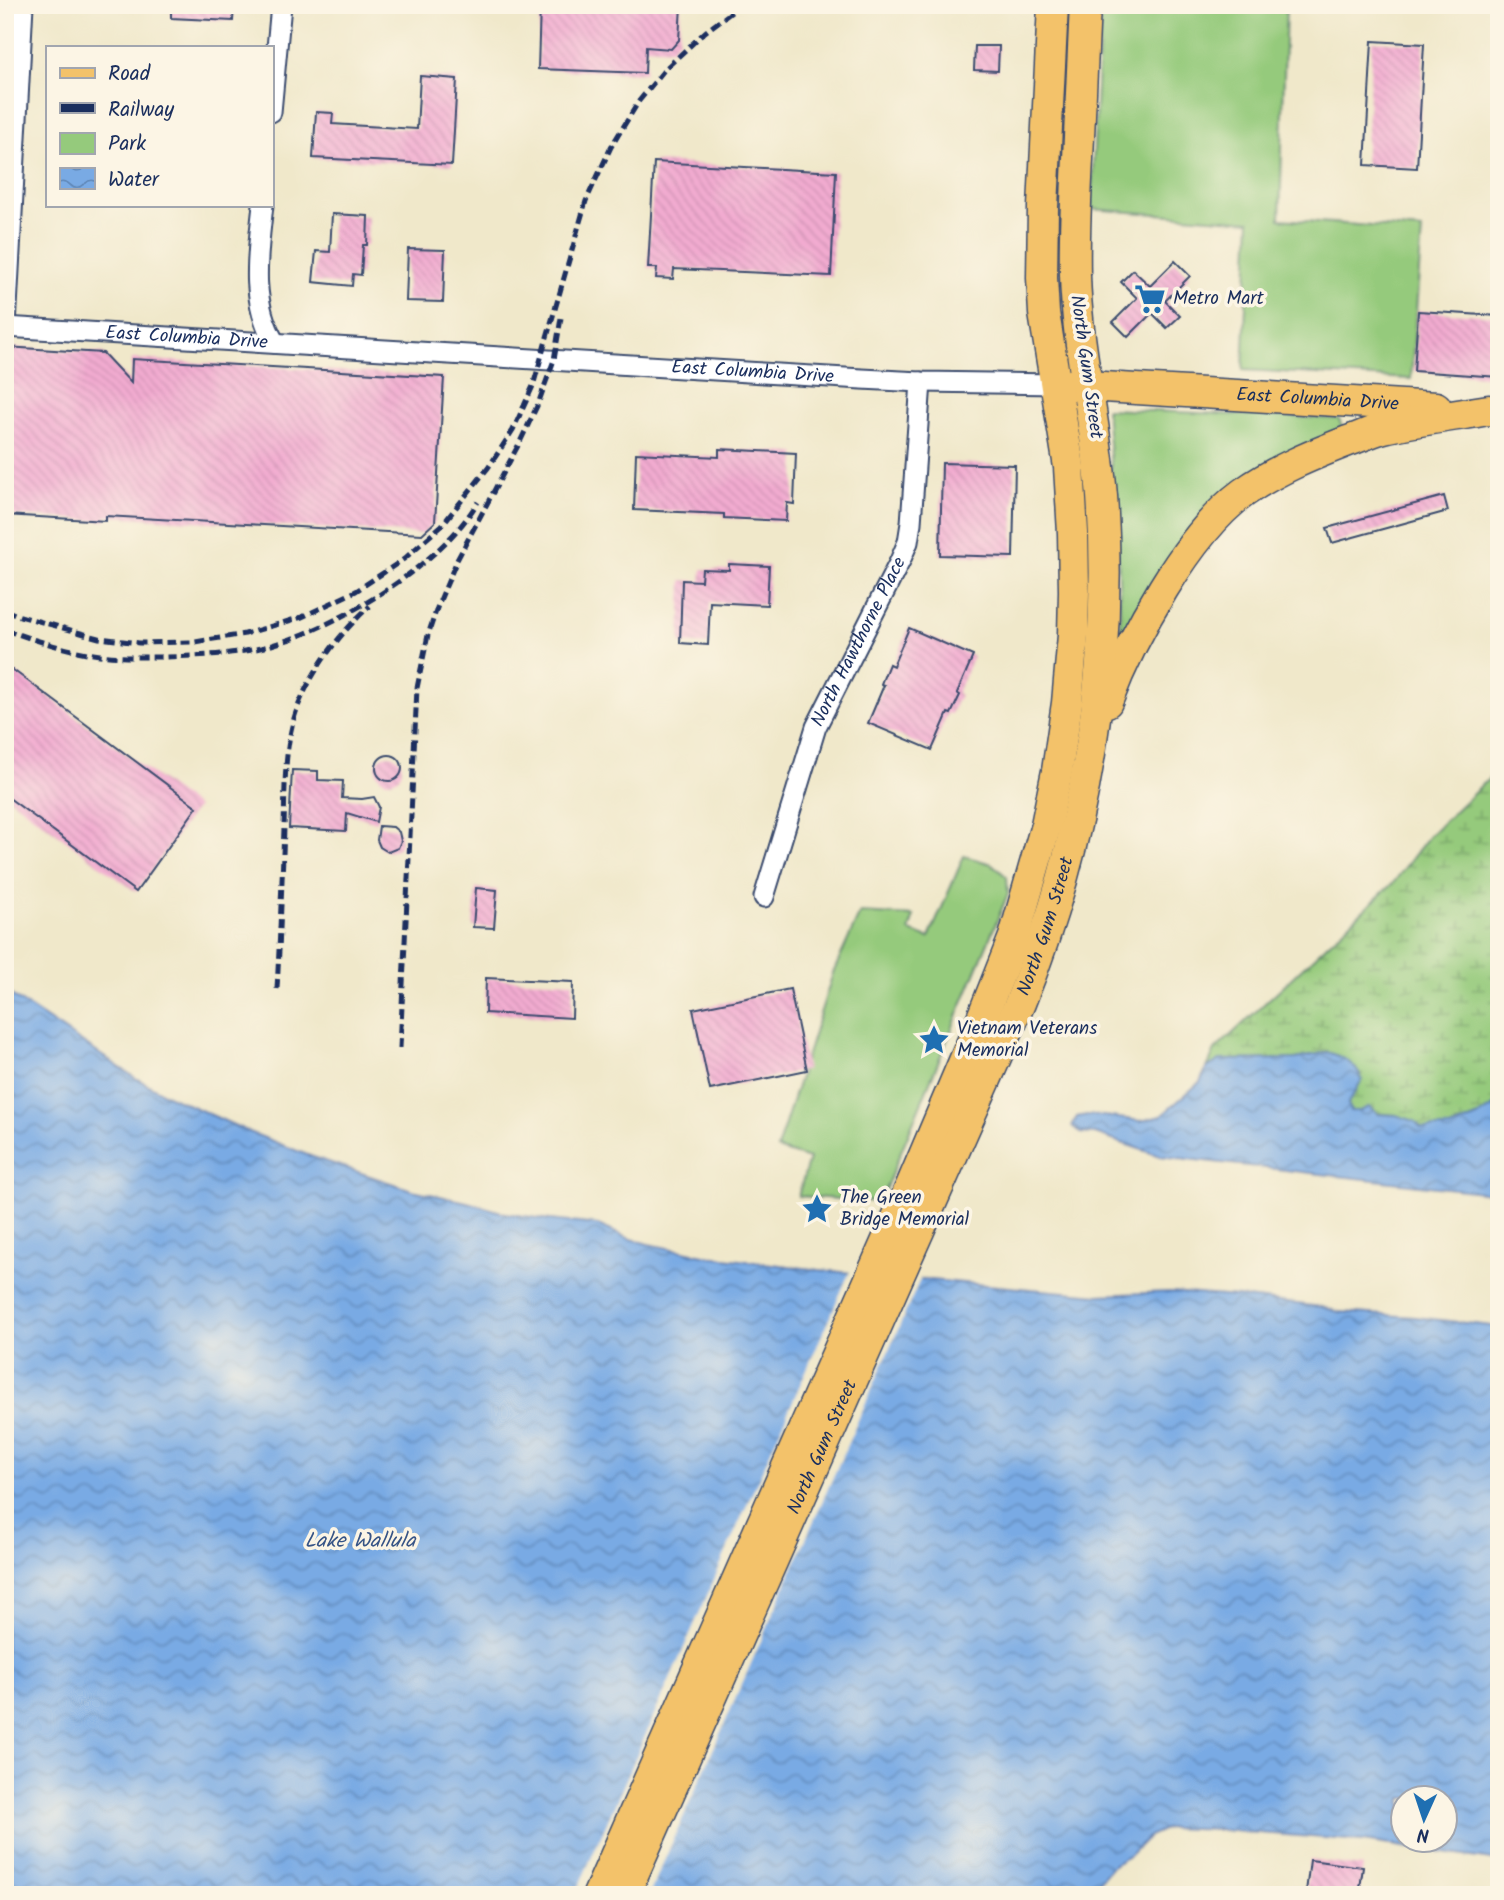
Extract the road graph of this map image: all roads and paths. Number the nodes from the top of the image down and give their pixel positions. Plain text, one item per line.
1 (23, 5) edge
2 (281, 5) edge
3 (1053, 5) edge
4 (1086, 5) edge
5 (273, 91) edge
6 (263, 206) edge
7 (6, 327) edge
8 (275, 343) junction
9 (921, 382) junction
10 (1056, 384) junction
11 (1088, 386) junction
12 (1494, 411) edge
13 (1093, 737) junction
14 (764, 897) dead end
15 (922, 1192) junction
16 (598, 1895) edge
17 (624, 1895) edge

1 - 7 street
2 - 5 street
3 - 10 main road, North Gum Street
4 - 11 main road, North Gum Street
6 - 8 street
7 - 8 street, East Columbia Drive
8 - 9 street, East Columbia Drive
9 - 10 street, East Columbia Drive
9 - 14 street, North Hawthorne Place
10 - 11 main road, East Columbia Drive
10 - 15 main road, North Gum Street
11 - 12 main road, East Columbia Drive
11 - 13 main road, North Gum Street
12 - 13 main road
13 - 15 main road, North Gum Street
15 - 16 main road, North Gum Street
15 - 17 main road, North Gum Street

